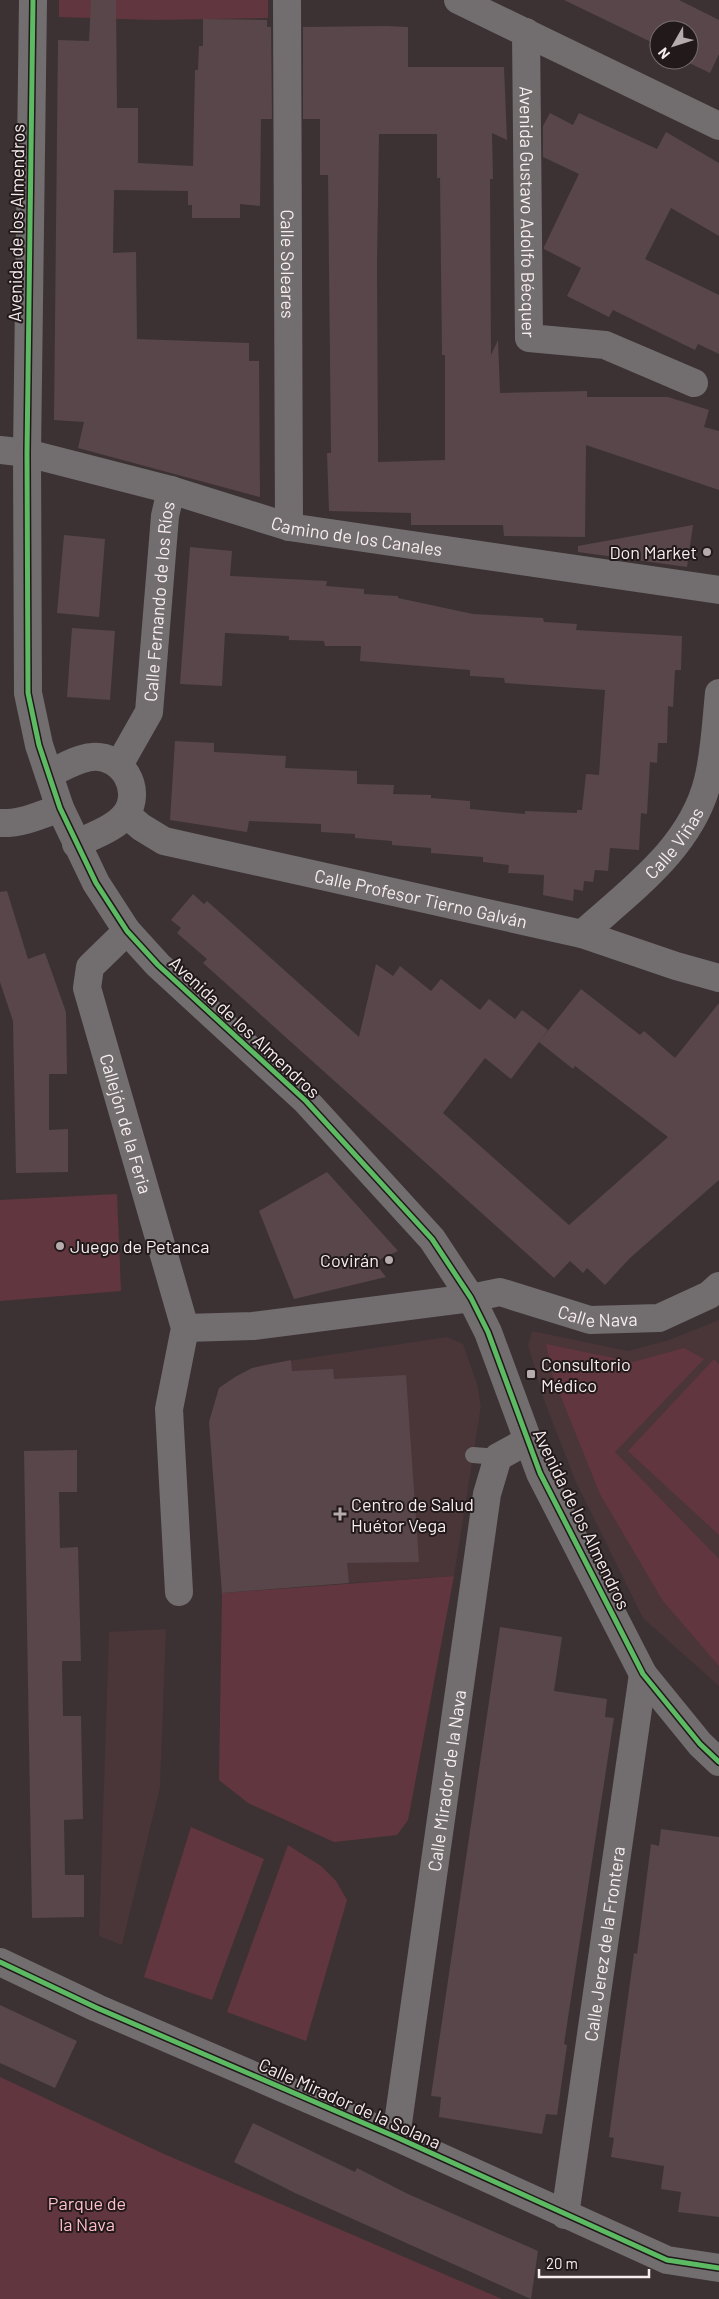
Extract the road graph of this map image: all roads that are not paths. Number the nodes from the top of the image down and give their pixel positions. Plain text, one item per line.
1 (33, 0) edge
2 (287, 0) edge
3 (458, 0) edge
4 (526, 32) junction
5 (719, 126) edge
6 (694, 383) dead end
7 (0, 450) edge
8 (27, 453) junction
9 (171, 490) junction
10 (289, 527) junction
11 (719, 590) edge
12 (719, 692) edge
13 (119, 765) junction
14 (49, 774) junction
15 (60, 808) junction
16 (126, 814) junction
17 (0, 823) edge
18 (76, 844) junction
19 (127, 931) junction
20 (582, 934) junction
21 (719, 978) edge
22 (719, 1286) edge
23 (471, 1298) junction
24 (185, 1328) junction
25 (527, 1441) junction
26 (179, 1592) dead end
27 (644, 1674) junction
28 (719, 1762) edge
29 (0, 1962) edge
30 (396, 2137) junction
31 (565, 2215) junction
32 (719, 2268) edge

1 - 8 street, Avenida de los Almendros
2 - 10 street, Calle Soleares
3 - 4 street
4 - 5 street
4 - 6 street, Avenida Gustavo Adolfo Bécquer
7 - 8 street, Camino de los Canales
8 - 9 street, Camino de los Canales
8 - 14 street, Avenida de los Almendros
9 - 10 street, Camino de los Canales
9 - 13 street, Calle Fernando de los Ríos
10 - 11 street, Camino de los Canales
12 - 20 street, Calle Viñas
13 - 14 street
13 - 16 street
14 - 15 street
15 - 17 street
15 - 18 street
16 - 18 street
16 - 20 street, Calle Profesor Tierno Galván
18 - 19 street, Avenida de los Almendros
19 - 23 street, Avenida de los Almendros
19 - 24 street, Callejón de la Feria
20 - 21 street, Calle Profesor Tierno Galván
22 - 23 street, Calle Nava
23 - 24 street
23 - 25 street, Avenida de los Almendros
24 - 26 street, Callejón de la Feria
25 - 27 street, Avenida de los Almendros
25 - 30 street, Calle Mirador de la Nava
27 - 28 street, Avenida de los Almendros
27 - 31 street, Calle Jerez de la Frontera
29 - 30 street, Calle Mirador de la Solana
30 - 31 street, Calle Mirador de la Solana
31 - 32 street, Calle Mirador de la Solana

